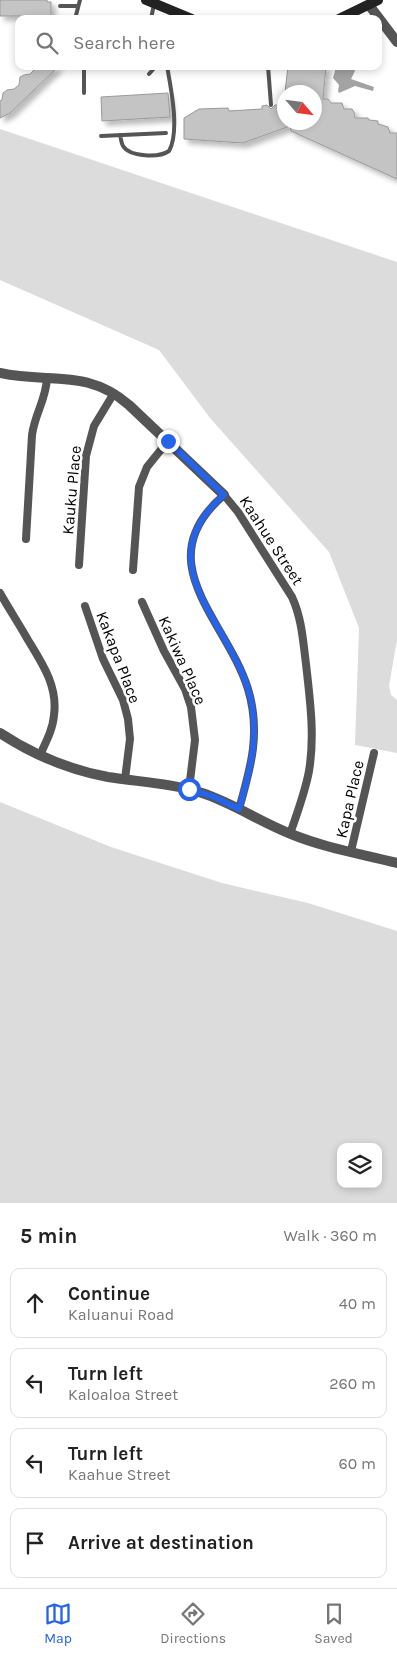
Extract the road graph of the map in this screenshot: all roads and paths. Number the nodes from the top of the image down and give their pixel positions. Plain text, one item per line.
1 (80, 0) edge
2 (150, 2) edge
3 (373, 3) edge
4 (60, 6) dead end
5 (78, 6) junction
6 (77, 15) edge
7 (152, 15) edge
8 (182, 15) edge
9 (347, 15) edge
10 (380, 15) edge
11 (382, 18) edge
12 (397, 42) edge
13 (84, 70) edge
14 (152, 70) edge
15 (168, 70) edge
16 (268, 70) edge
17 (149, 74) dead end
18 (84, 93) dead end
19 (271, 105) dead end
20 (166, 133) dead end
21 (120, 134) junction
22 (101, 136) dead end
23 (0, 373) edge
24 (47, 378) junction
25 (114, 393) junction
26 (168, 441) junction
27 (224, 495) junction
28 (26, 540) dead end
29 (79, 565) dead end
30 (133, 570) dead end
31 (0, 593) edge
32 (142, 602) dead end
33 (85, 606) dead end
34 (0, 733) edge
35 (374, 753) dead end
36 (40, 755) junction
37 (125, 779) junction
38 (189, 789) junction
39 (239, 809) junction
40 (290, 834) junction
41 (351, 851) junction
42 (397, 863) edge

1 - 5 lane
2 - 7 lane
2 - 8 main road
3 - 9 main road
3 - 10 street
4 - 5 lane
5 - 6 lane
11 - 12 street
13 - 18 lane
14 - 17 lane
15 - 21 lane
16 - 19 lane
20 - 21 lane
21 - 22 lane
23 - 24 street, Kaahue Street
24 - 25 street, Kaahue Street
24 - 28 street
25 - 26 street, Kaahue Street
25 - 29 street, Kauku Place
26 - 27 street, Kaahue Street
26 - 30 street
27 - 39 street
27 - 40 street, Kaahue Street
31 - 36 street
32 - 38 street, Kakiwa Place
33 - 37 street, Kakapa Place
34 - 36 street
35 - 41 street, Kapa Place
36 - 37 street
37 - 38 street
38 - 39 street
39 - 40 street
40 - 41 street
41 - 42 street

